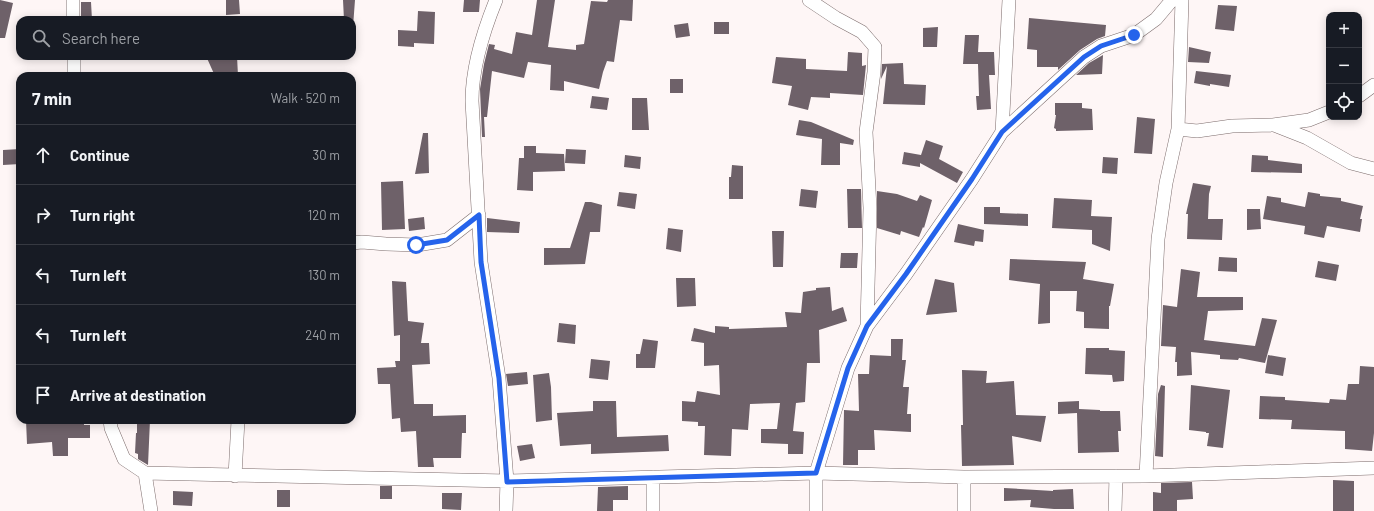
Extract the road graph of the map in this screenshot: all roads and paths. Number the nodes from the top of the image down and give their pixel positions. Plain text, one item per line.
1 (73, 0) edge
2 (496, 0) edge
3 (809, 0) edge
4 (1009, 0) edge
5 (1172, 0) edge
6 (1182, 0) edge
7 (73, 16) edge
8 (74, 60) edge
9 (74, 72) edge
10 (1374, 85) edge
11 (1362, 94) edge
12 (1326, 113) edge
13 (1272, 125) junction
14 (1178, 129) junction
15 (1002, 132) junction
16 (1374, 168) edge
17 (479, 215) junction
18 (356, 243) edge
19 (867, 326) junction
20 (110, 424) edge
21 (238, 424) edge
22 (1374, 468) edge
23 (816, 473) junction
24 (145, 474) junction
25 (235, 476) junction
26 (1116, 476) junction
27 (1146, 476) junction
28 (653, 477) junction
29 (964, 477) junction
30 (507, 482) junction
31 (151, 511) edge
32 (506, 511) edge
33 (653, 511) edge
34 (816, 511) edge
35 (964, 511) edge
36 (1116, 511) edge

1 - 7 street
2 - 17 street
3 - 19 street
4 - 15 street
5 - 15 street
6 - 14 street
8 - 9 street
10 - 11 street
12 - 13 street
13 - 14 street
13 - 16 street
14 - 27 street
15 - 19 street
17 - 18 street
17 - 30 street
19 - 23 street
20 - 24 street
21 - 25 street
22 - 27 street
23 - 28 street
23 - 29 street
23 - 34 street
24 - 25 street
24 - 31 street
25 - 30 street
26 - 27 street
26 - 29 street
26 - 36 street
28 - 30 street
28 - 33 street
29 - 35 street
30 - 32 street

